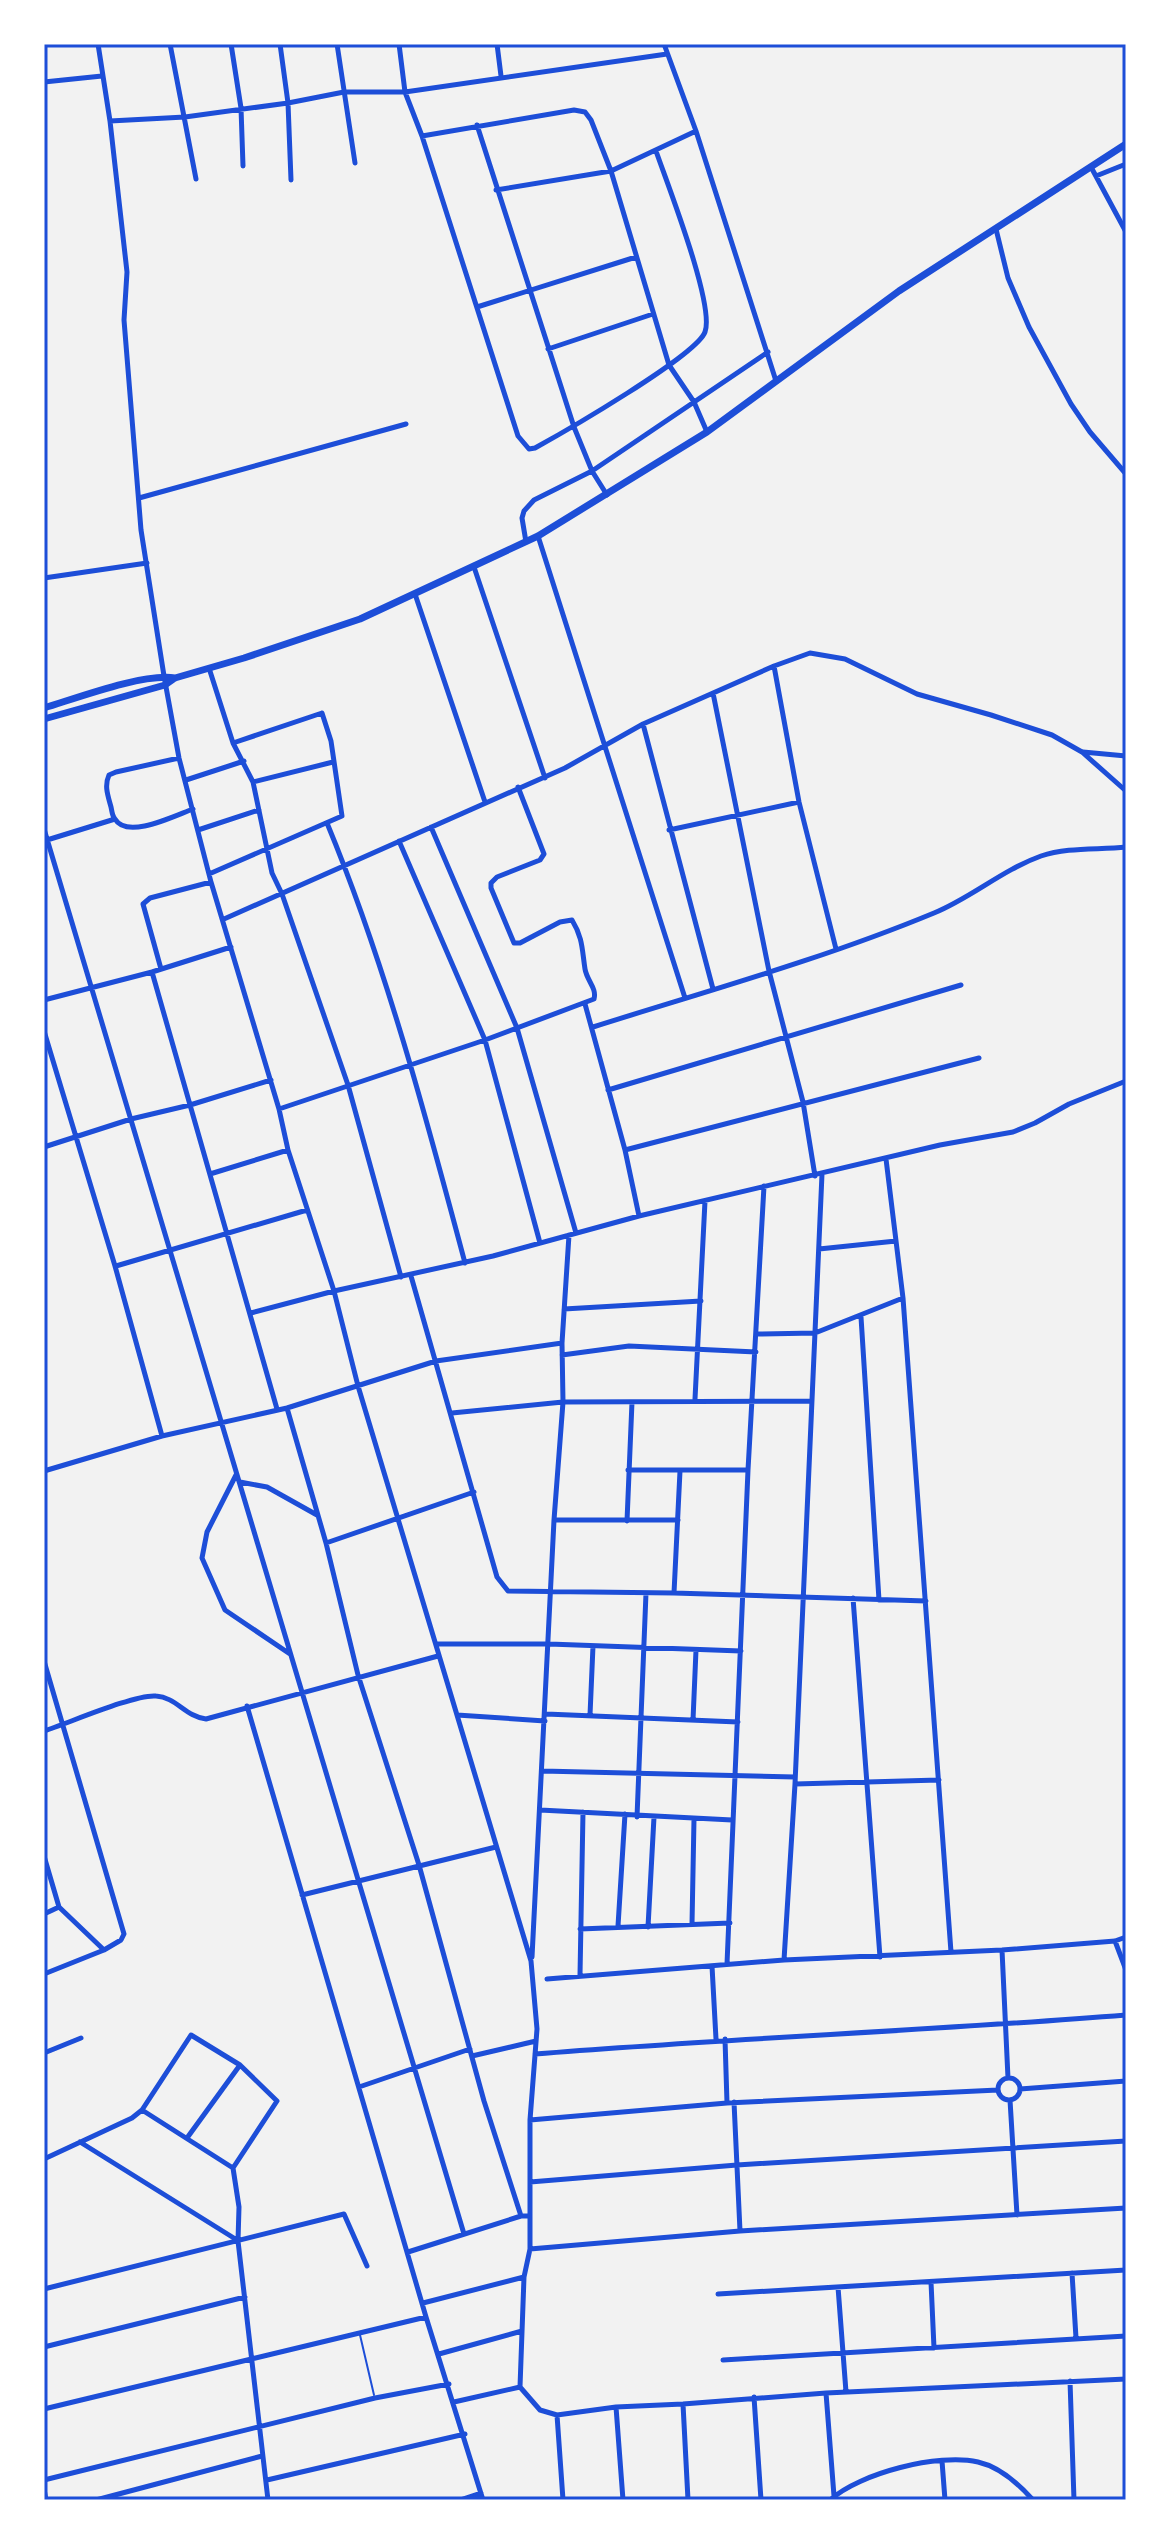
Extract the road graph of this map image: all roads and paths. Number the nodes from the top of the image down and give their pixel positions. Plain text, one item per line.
1 (98, 44) edge
2 (170, 44) edge
3 (231, 44) edge
4 (280, 44) edge
5 (337, 44) edge
6 (399, 44) edge
7 (497, 44) edge
8 (664, 44) edge
9 (667, 54) junction
10 (102, 76) junction
11 (501, 76) junction
12 (44, 82) edge
13 (344, 92) junction
14 (405, 92) junction
15 (288, 103) junction
16 (241, 108) junction
17 (185, 117) junction
18 (110, 121) junction
19 (477, 125) junction
20 (696, 131) junction
21 (422, 136) junction
22 (1126, 144) edge
23 (656, 151) junction
24 (355, 163) dead end
25 (1126, 164) edge
26 (243, 166) dead end
27 (1091, 167) junction
28 (611, 171) junction
29 (1096, 176) junction
30 (196, 179) dead end
31 (291, 180) dead end
32 (496, 190) junction
33 (996, 228) junction
34 (1126, 232) edge
35 (636, 257) junction
36 (531, 291) junction
37 (477, 307) junction
38 (654, 314) junction
39 (548, 349) junction
40 (768, 352) junction
41 (669, 365) junction
42 (776, 381) junction
43 (694, 402) junction
44 (406, 424) dead end
45 (574, 427) junction
46 (707, 432) junction
47 (592, 471) junction
48 (1126, 474) edge
49 (607, 495) junction
50 (139, 498) junction
51 (538, 536) junction
52 (526, 542) junction
53 (147, 563) junction
54 (474, 567) junction
55 (44, 578) edge
56 (415, 594) junction
57 (774, 666) junction
58 (209, 668) junction
59 (164, 681) junction
60 (713, 693) junction
61 (44, 708) edge
62 (44, 719) edge
63 (643, 724) junction
64 (233, 743) junction
65 (605, 745) junction
66 (1082, 752) junction
67 (1126, 756) edge
68 (179, 758) junction
69 (244, 761) junction
70 (333, 762) junction
71 (545, 778) junction
72 (186, 780) junction
73 (253, 782) junction
74 (518, 787) junction
75 (1126, 791) edge
76 (485, 802) junction
77 (799, 802) junction
78 (193, 809) junction
79 (259, 810) junction
80 (739, 814) junction
81 (115, 819) junction
82 (327, 823) junction
83 (431, 827) junction
84 (44, 829) edge
85 (198, 830) junction
86 (669, 830) junction
87 (45, 840) edge
88 (399, 841) junction
89 (266, 847) junction
90 (1126, 847) edge
91 (344, 864) junction
92 (209, 874) junction
93 (211, 882) junction
94 (282, 894) junction
95 (224, 919) junction
96 (231, 947) junction
97 (836, 949) junction
98 (161, 969) junction
99 (769, 971) junction
100 (152, 972) junction
101 (961, 985) dead end
102 (91, 986) junction
103 (713, 989) junction
104 (685, 998) junction
105 (44, 1000) edge
106 (585, 1004) junction
107 (593, 1027) junction
108 (517, 1028) junction
109 (44, 1031) edge
110 (787, 1038) junction
111 (485, 1040) junction
112 (979, 1058) dead end
113 (409, 1064) junction
114 (271, 1080) junction
115 (1126, 1081) edge
116 (348, 1085) junction
117 (608, 1090) junction
118 (803, 1102) junction
119 (190, 1105) junction
120 (279, 1109) junction
121 (131, 1119) junction
122 (77, 1136) junction
123 (44, 1147) edge
124 (288, 1150) junction
125 (625, 1150) junction
126 (886, 1159) junction
127 (210, 1174) junction
128 (818, 1175) junction
129 (764, 1186) junction
130 (705, 1201) junction
131 (307, 1210) junction
132 (639, 1216) junction
133 (225, 1233) junction
134 (573, 1234) junction
135 (896, 1241) junction
136 (540, 1243) junction
137 (170, 1249) junction
138 (819, 1249) junction
139 (465, 1263) junction
140 (115, 1266) junction
141 (411, 1276) junction
142 (401, 1277) junction
143 (334, 1291) junction
144 (903, 1298) junction
145 (701, 1301) junction
146 (564, 1309) junction
147 (251, 1313) junction
148 (861, 1317) junction
149 (815, 1333) junction
150 (757, 1334) junction
151 (562, 1343) junction
152 (699, 1349) junction
153 (756, 1352) junction
154 (562, 1355) junction
155 (436, 1361) junction
156 (358, 1386) junction
157 (695, 1399) junction
158 (753, 1400) junction
159 (811, 1401) junction
160 (563, 1402) junction
161 (632, 1402) junction
162 (287, 1408) junction
163 (277, 1409) junction
164 (452, 1413) junction
165 (221, 1423) junction
166 (162, 1436) junction
167 (628, 1470) junction
168 (748, 1470) junction
169 (44, 1471) edge
170 (680, 1471) junction
171 (237, 1472) junction
172 (239, 1481) junction
173 (474, 1492) junction
174 (317, 1515) junction
175 (399, 1518) junction
176 (554, 1520) junction
177 (678, 1520) junction
178 (627, 1521) junction
179 (326, 1543) junction
180 (551, 1590) junction
181 (646, 1593) junction
182 (674, 1593) junction
183 (743, 1595) junction
184 (803, 1598) junction
185 (853, 1598) junction
186 (879, 1600) junction
187 (926, 1601) junction
188 (437, 1644) junction
189 (549, 1644) junction
190 (593, 1646) junction
191 (645, 1647) junction
192 (696, 1650) junction
193 (741, 1651) junction
194 (291, 1654) junction
195 (439, 1656) junction
196 (44, 1661) edge
197 (358, 1675) junction
198 (302, 1692) junction
199 (247, 1706) junction
200 (457, 1715) junction
201 (590, 1715) junction
202 (546, 1718) junction
203 (643, 1718) junction
204 (693, 1720) junction
205 (738, 1722) junction
206 (63, 1725) junction
207 (44, 1731) edge
208 (542, 1771) junction
209 (638, 1774) junction
210 (735, 1774) junction
211 (795, 1780) junction
212 (939, 1780) junction
213 (867, 1781) junction
214 (540, 1810) junction
215 (583, 1812) junction
216 (625, 1814) junction
217 (637, 1817) junction
218 (654, 1817) junction
219 (694, 1819) junction
220 (732, 1820) junction
221 (496, 1847) junction
222 (44, 1856) edge
223 (419, 1865) junction
224 (357, 1879) junction
225 (302, 1895) junction
226 (59, 1907) junction
227 (45, 1912) edge
228 (730, 1923) junction
229 (692, 1924) junction
230 (618, 1926) junction
231 (648, 1927) junction
232 (580, 1929) junction
233 (1126, 1937) edge
234 (1115, 1941) junction
235 (104, 1950) junction
236 (1002, 1950) junction
237 (951, 1952) junction
238 (880, 1957) junction
239 (784, 1960) junction
240 (531, 1961) junction
241 (727, 1964) junction
242 (712, 1966) junction
243 (1126, 1970) edge
244 (44, 1974) edge
245 (580, 1975) junction
246 (547, 1979) dead end
247 (1126, 2015) edge
248 (1005, 2025) junction
249 (81, 2038) dead end
250 (716, 2039) junction
251 (725, 2039) junction
252 (536, 2041) junction
253 (471, 2052) junction
254 (44, 2053) edge
255 (535, 2054) junction
256 (240, 2065) junction
257 (413, 2069) junction
258 (1008, 2078) junction
259 (1126, 2081) edge
260 (359, 2087) junction
261 (1020, 2089) junction
262 (998, 2090) junction
263 (1010, 2100) junction
264 (731, 2103) junction
265 (142, 2110) junction
266 (530, 2120) junction
267 (187, 2138) junction
268 (1126, 2141) edge
269 (80, 2142) junction
270 (1014, 2150) junction
271 (44, 2159) edge
272 (737, 2165) junction
273 (233, 2168) junction
274 (530, 2182) junction
275 (1126, 2208) edge
276 (1017, 2215) junction
277 (521, 2216) junction
278 (530, 2216) junction
279 (740, 2231) junction
280 (464, 2234) junction
281 (238, 2241) junction
282 (530, 2249) junction
283 (408, 2252) junction
284 (367, 2266) dead end
285 (1126, 2270) edge
286 (1072, 2273) junction
287 (524, 2277) junction
288 (931, 2282) junction
289 (838, 2287) junction
290 (44, 2289) edge
291 (718, 2294) dead end
292 (245, 2297) junction
293 (423, 2303) junction
294 (426, 2317) junction
295 (522, 2331) junction
296 (360, 2334) junction
297 (1126, 2336) edge
298 (1076, 2338) junction
299 (44, 2347) edge
300 (934, 2348) junction
301 (845, 2353) junction
302 (439, 2354) junction
303 (723, 2360) dead end
304 (252, 2361) junction
305 (1126, 2379) edge
306 (1070, 2381) junction
307 (449, 2384) junction
308 (520, 2387) junction
309 (846, 2392) junction
310 (826, 2393) junction
311 (754, 2397) junction
312 (375, 2398) junction
313 (454, 2402) junction
314 (683, 2404) junction
315 (616, 2407) junction
316 (44, 2409) edge
317 (557, 2415) junction
318 (258, 2427) junction
319 (465, 2434) junction
320 (262, 2456) junction
321 (942, 2461) junction
322 (44, 2480) edge
323 (266, 2480) junction
324 (44, 2489) edge
325 (482, 2497) edge
326 (832, 2498) edge
327 (46, 2500) edge
328 (96, 2500) edge
329 (268, 2500) edge
330 (460, 2500) edge
331 (563, 2500) edge
332 (623, 2500) edge
333 (688, 2500) edge
334 (761, 2500) edge
335 (945, 2500) edge
336 (1033, 2500) edge
337 (1074, 2500) edge

1 - 10 street
2 - 17 street
3 - 16 street
4 - 15 street
5 - 13 street
6 - 14 street
7 - 11 street
8 - 9 street
9 - 11 street
9 - 20 street
10 - 12 street
10 - 18 street
11 - 14 street
13 - 14 street
13 - 15 street
13 - 24 street
14 - 21 street
15 - 16 street
15 - 31 street
16 - 17 street
16 - 26 street
17 - 18 street
17 - 30 street
18 - 50 street
19 - 21 street
19 - 28 street
19 - 32 street
20 - 23 street
20 - 40 street
21 - 37 street
22 - 27 main road
23 - 28 street
23 - 41 street
25 - 29 street
27 - 29 street
27 - 33 main road
28 - 32 street
28 - 35 street
29 - 34 street
32 - 36 street
33 - 42 main road
33 - 48 street
35 - 36 street
35 - 38 street
36 - 37 street
36 - 39 street
37 - 45 street
38 - 39 street
38 - 41 street
39 - 45 street
40 - 42 street
40 - 43 street
41 - 43 street
41 - 45 street
42 - 46 main road
43 - 46 street
43 - 47 street
44 - 50 street
45 - 47 street
46 - 49 main road
47 - 49 street
47 - 52 street
49 - 51 main road
50 - 53 street
51 - 52 main road
51 - 65 street
52 - 54 main road
53 - 55 street
53 - 59 street
54 - 56 main road
54 - 71 street
56 - 58 main road
56 - 76 street
57 - 60 street
57 - 66 street
57 - 77 street
58 - 59 main road
58 - 64 street
59 - 61 main road
59 - 62 main road
59 - 68 street
60 - 63 street
60 - 80 street
63 - 65 street
63 - 86 street
64 - 69 street
64 - 70 street
65 - 71 street
65 - 104 street
66 - 67 street
66 - 75 street
68 - 72 street
68 - 81 street
69 - 72 street
69 - 73 street
70 - 73 street
70 - 82 street
71 - 74 street
72 - 78 street
73 - 79 street
74 - 76 street
74 - 106 street
76 - 83 street
77 - 80 street
77 - 97 street
78 - 81 street
78 - 85 street
79 - 85 street
79 - 89 street
80 - 86 street
80 - 99 street
81 - 87 street
82 - 89 street
82 - 91 street
83 - 88 street
83 - 108 street
84 - 87 street
85 - 92 street
86 - 103 street
87 - 102 street
88 - 91 street
88 - 111 street
89 - 92 street
89 - 94 street
90 - 97 street
91 - 94 street
91 - 113 street
92 - 93 street
93 - 95 street
93 - 98 street
94 - 95 street
94 - 116 street
95 - 96 street
96 - 98 street
96 - 114 street
97 - 99 street
98 - 100 street
99 - 103 street
99 - 110 street
100 - 102 street
100 - 119 street
101 - 110 street
102 - 105 street
102 - 121 street
103 - 104 street
104 - 107 street
106 - 107 street
106 - 108 street
107 - 117 street
108 - 111 street
108 - 134 street
109 - 122 street
110 - 117 street
110 - 118 street
111 - 113 street
111 - 136 street
112 - 118 street
113 - 116 street
113 - 139 street
114 - 119 street
114 - 120 street
115 - 126 street
116 - 120 street
116 - 142 street
117 - 125 street
118 - 125 street
118 - 128 street
119 - 121 street
119 - 127 street
120 - 124 street
121 - 122 street
121 - 137 street
122 - 123 street
122 - 140 street
124 - 127 street
124 - 131 street
125 - 132 street
126 - 128 street
126 - 135 street
127 - 133 street
128 - 129 street
128 - 138 street
129 - 130 street
129 - 150 street
130 - 132 street
130 - 145 street
131 - 133 street
131 - 143 street
132 - 134 street
133 - 137 street
133 - 147 street
134 - 136 street
134 - 146 street
135 - 138 street
135 - 144 street
136 - 139 street
137 - 140 street
137 - 165 street
138 - 149 street
139 - 141 street
140 - 166 street
141 - 142 street
141 - 155 street
142 - 143 street
143 - 147 street
143 - 156 street
144 - 148 street
144 - 187 street
145 - 146 street
145 - 152 street
146 - 151 street
147 - 163 street
148 - 149 street
148 - 186 street
149 - 150 street
149 - 159 street
150 - 153 street
151 - 154 street
151 - 155 street
152 - 153 street
152 - 154 street
152 - 157 street
153 - 158 street
154 - 160 street
155 - 156 street
155 - 164 street
156 - 162 street
156 - 175 street
157 - 158 street
157 - 161 street
158 - 159 street
158 - 168 street
159 - 184 street
160 - 161 street
160 - 164 street
160 - 176 street
161 - 167 street
162 - 163 street
162 - 174 street
163 - 165 street
164 - 173 street
165 - 166 street
165 - 171 street
166 - 169 street
167 - 170 street
167 - 178 street
168 - 170 street
168 - 183 street
170 - 177 street
171 - 172 street
171 - 194 street
172 - 174 street
172 - 194 street
173 - 175 street
173 - 180 street
174 - 179 street
175 - 179 street
175 - 188 street
176 - 178 street
176 - 180 street
177 - 178 street
177 - 182 street
179 - 197 street
180 - 181 street
180 - 189 street
181 - 182 street
181 - 191 street
182 - 183 street
183 - 184 street
183 - 193 street
184 - 185 street
184 - 211 street
185 - 186 street
185 - 213 street
186 - 187 street
187 - 212 street
188 - 189 street
188 - 195 street
189 - 190 street
189 - 202 street
190 - 191 street
190 - 201 street
191 - 192 street
191 - 203 street
192 - 193 street
192 - 204 street
193 - 205 street
194 - 198 street
195 - 197 street
195 - 200 street
196 - 206 street
197 - 198 street
197 - 223 street
198 - 199 street
198 - 224 street
199 - 206 street
199 - 225 street
200 - 202 street
200 - 221 street
201 - 202 street
201 - 203 street
202 - 208 street
203 - 204 street
203 - 209 street
204 - 205 street
205 - 210 street
206 - 207 street
206 - 235 street
208 - 209 street
208 - 214 street
209 - 210 street
209 - 217 street
210 - 211 street
210 - 220 street
211 - 213 street
211 - 239 street
212 - 213 street
212 - 237 street
213 - 238 street
214 - 215 street
214 - 240 street
215 - 216 street
215 - 232 street
216 - 217 street
216 - 230 street
217 - 218 street
218 - 219 street
218 - 231 street
219 - 220 street
219 - 229 street
220 - 228 street
221 - 223 street
221 - 240 street
222 - 226 street
223 - 224 street
223 - 253 street
224 - 225 street
224 - 257 street
225 - 260 street
226 - 227 street
226 - 235 street
228 - 229 street
228 - 241 street
229 - 231 street
230 - 231 street
230 - 232 street
232 - 245 street
233 - 234 street
234 - 236 street
234 - 243 street
235 - 244 street
236 - 237 street
236 - 248 street
237 - 238 street
238 - 239 street
239 - 241 street
240 - 252 street
241 - 242 street
242 - 245 street
242 - 250 street
245 - 246 street
247 - 248 street
248 - 251 street
248 - 258 street
249 - 254 street
250 - 251 street
250 - 255 street
251 - 264 street
252 - 253 street
252 - 255 street
253 - 257 street
253 - 277 street
255 - 266 street
256 - 265 street
256 - 267 street
256 - 273 street
257 - 260 street
257 - 280 street
258 - 261 street
258 - 262 street
259 - 261 street
260 - 283 street
261 - 263 street
262 - 263 street
262 - 264 street
263 - 270 street
264 - 266 street
264 - 272 street
265 - 267 street
265 - 269 street
266 - 274 street
267 - 273 street
268 - 270 street
269 - 271 street
269 - 281 street
270 - 272 street
270 - 276 street
272 - 274 street
272 - 279 street
273 - 281 street
274 - 278 street
275 - 276 street
276 - 279 street
277 - 278 street
277 - 280 street
278 - 282 street
279 - 282 street
280 - 283 street
281 - 284 street
281 - 290 street
281 - 292 street
282 - 287 street
283 - 293 street
285 - 286 street
286 - 288 street
286 - 298 street
287 - 293 street
287 - 295 street
288 - 289 street
288 - 300 street
289 - 291 street
289 - 301 street
292 - 299 street
292 - 304 street
293 - 294 street
294 - 296 street
294 - 302 street
295 - 302 street
295 - 308 street
296 - 304 street
296 - 312 lane
297 - 298 street
298 - 300 street
300 - 301 street
301 - 303 street
301 - 309 street
302 - 307 street
304 - 316 street
304 - 318 street
305 - 306 street
306 - 309 street
306 - 337 street
307 - 312 street
307 - 313 street
308 - 313 street
308 - 317 street
309 - 310 street
310 - 311 street
310 - 326 street
311 - 314 street
311 - 334 street
312 - 318 street
313 - 319 street
314 - 315 street
314 - 333 street
315 - 317 street
315 - 332 street
317 - 331 street
318 - 320 street
318 - 322 street
319 - 323 street
319 - 325 street
320 - 323 street
320 - 328 street
321 - 326 street
321 - 335 street
321 - 336 street
323 - 329 street
324 - 327 street
325 - 330 street

